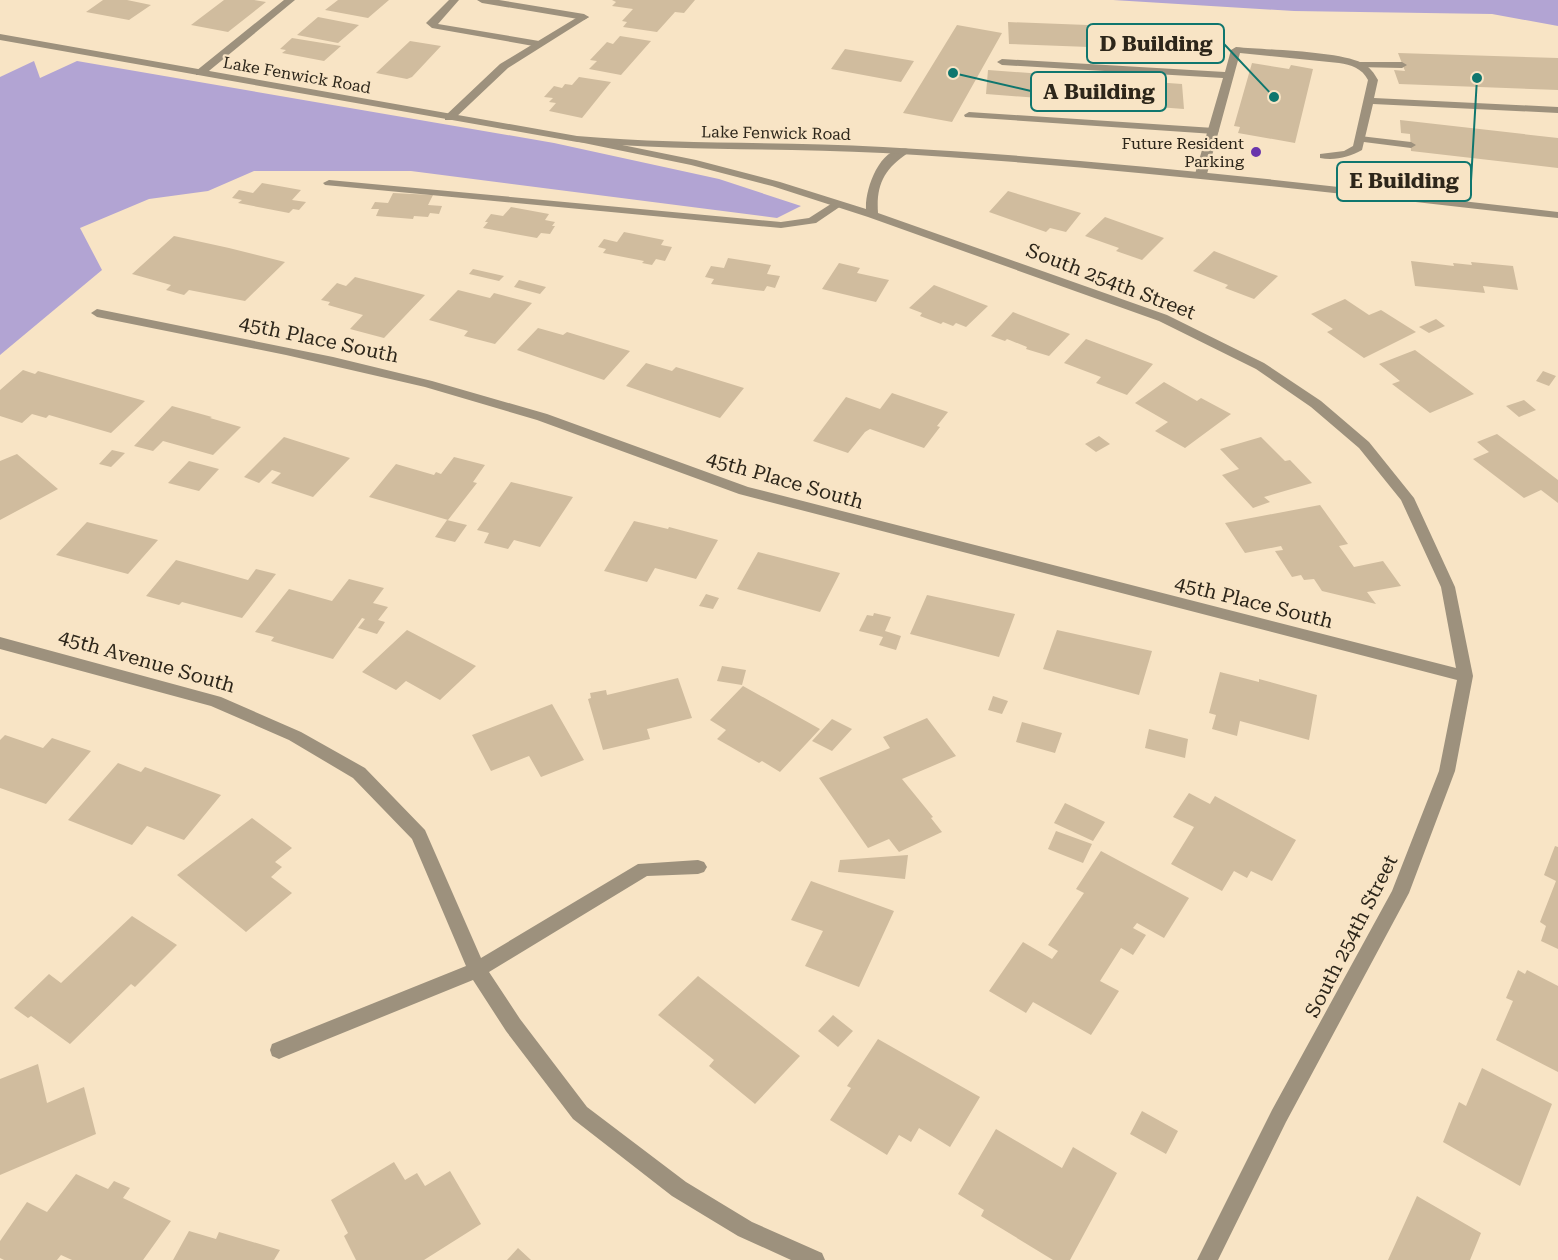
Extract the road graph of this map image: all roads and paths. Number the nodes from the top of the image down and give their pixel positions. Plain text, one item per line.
1 (290, 0) edge
2 (454, 0) edge
3 (482, 0) edge
4 (0, 37) edge
5 (538, 44) junction
6 (1002, 62) dead end
7 (1356, 64) junction
8 (1402, 65) dead end
9 (200, 73) junction
10 (1229, 75) junction
11 (1369, 101) junction
12 (1558, 110) edge
13 (969, 115) dead end
14 (449, 118) junction
15 (1214, 131) junction
16 (577, 139) junction
17 (1360, 139) junction
18 (1411, 145) dead end
19 (904, 151) junction
20 (1324, 156) dead end
21 (1201, 174) junction
22 (330, 183) dead end
23 (838, 204) junction
24 (872, 214) junction
25 (1558, 215) edge
26 (97, 313) dead end
27 (0, 643) edge
28 (1465, 676) junction
29 (698, 867) dead end
30 (477, 970) junction
31 (279, 1050) dead end
32 (815, 1260) edge
33 (1207, 1260) edge

1 - 9 street
2 - 5 street
3 - 5 street
4 - 9 street, Lake Fenwick Road
5 - 14 street
6 - 10 street
7 - 8 street
7 - 10 street
7 - 11 street
9 - 14 street, Lake Fenwick Road
10 - 15 street
11 - 12 street
11 - 17 street
13 - 15 street
14 - 16 street, Lake Fenwick Road
15 - 21 street
16 - 19 street, Lake Fenwick Road
16 - 23 street, South 254th Street
17 - 18 street
17 - 20 street
19 - 21 street, Lake Fenwick Road
19 - 24 street
21 - 25 street, Lake Fenwick Road
22 - 23 street
23 - 24 street, South 254th Street
24 - 28 street, South 254th Street
26 - 28 street, 45th Place South
27 - 30 street, 45th Avenue South
28 - 33 street, South 254th Street
29 - 30 street
30 - 31 street
30 - 32 street, 45th Avenue South

